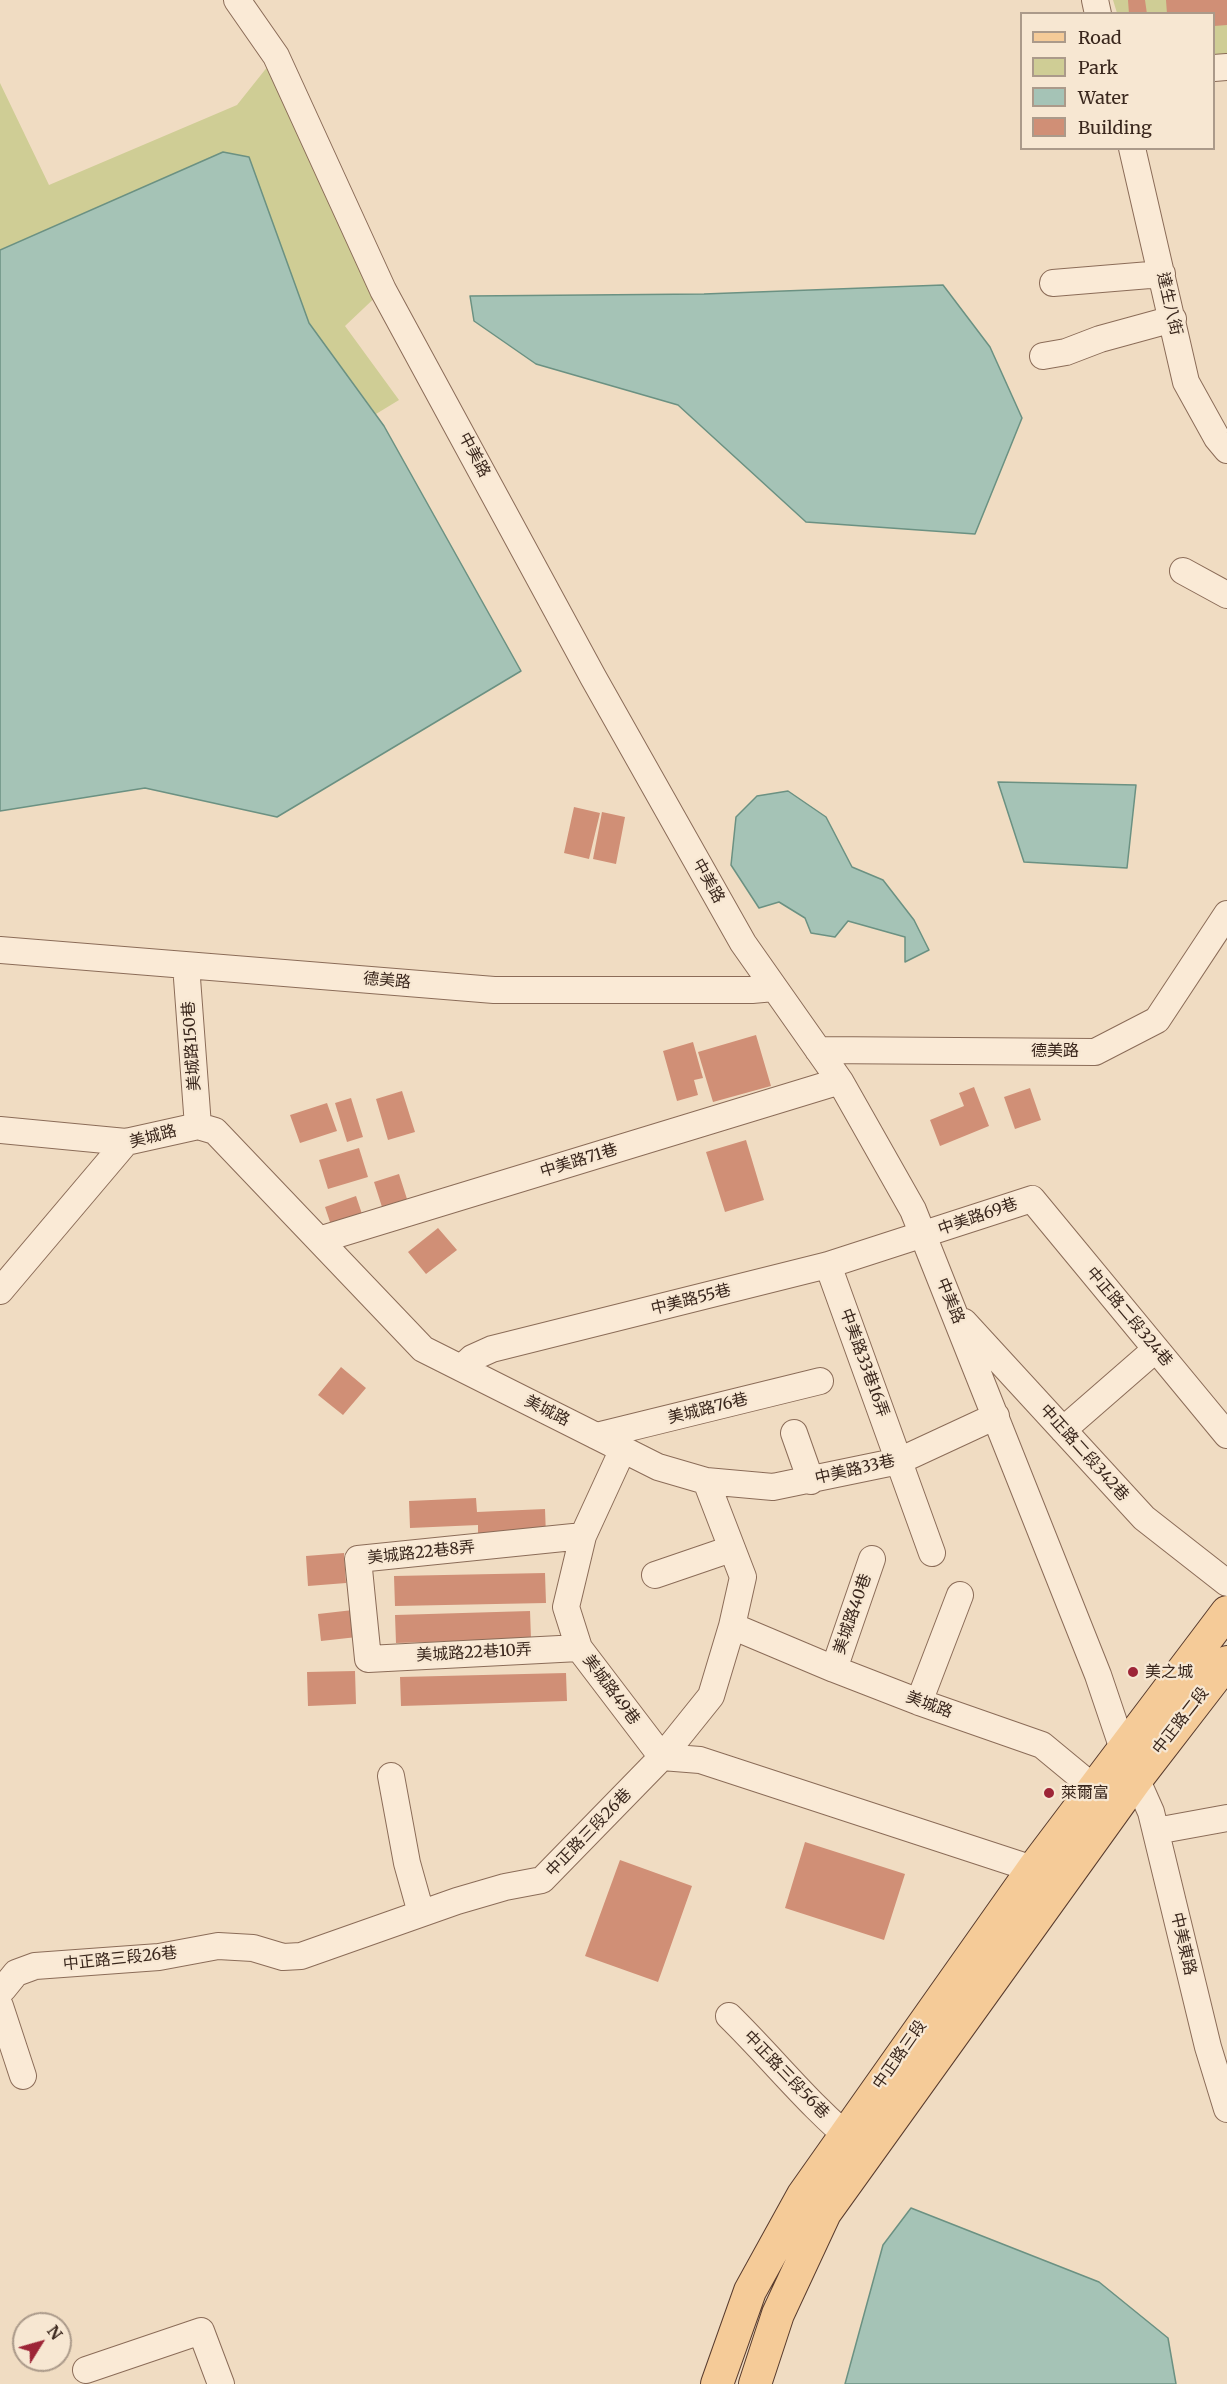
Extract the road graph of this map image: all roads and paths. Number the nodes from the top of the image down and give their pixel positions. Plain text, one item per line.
1 (237, 0) edge
2 (1132, 150) edge
3 (1162, 274) junction
4 (1053, 283) dead end
5 (1173, 319) junction
6 (1043, 356) dead end
7 (1227, 450) edge
8 (1183, 571) dead end
9 (1227, 594) edge
10 (1227, 914) edge
11 (0, 950) edge
12 (186, 965) junction
13 (774, 988) junction
14 (818, 1050) junction
15 (840, 1081) junction
16 (198, 1126) junction
17 (0, 1130) edge
18 (126, 1142) junction
19 (1032, 1199) joint
20 (923, 1236) junction
21 (319, 1240) junction
22 (828, 1265) junction
23 (0, 1291) edge
24 (953, 1310) junction
25 (1156, 1349) junction
26 (461, 1368) junction
27 (820, 1381) dead end
28 (996, 1416) junction
29 (1063, 1430) junction
30 (794, 1433) dead end
31 (1227, 1435) edge
32 (596, 1436) junction
33 (623, 1449) junction
34 (899, 1461) junction
35 (706, 1481) junction
36 (812, 1481) junction
37 (583, 1536) junction
38 (732, 1549) junction
39 (932, 1553) dead end
40 (872, 1559) dead end
41 (655, 1575) dead end
42 (1227, 1583) edge
43 (960, 1595) dead end
44 (1227, 1612) edge
45 (732, 1626) junction
46 (579, 1648) junction
47 (368, 1659) joint
48 (1227, 1662) edge
49 (834, 1669) junction
50 (919, 1702) junction
51 (1123, 1749) junction
52 (662, 1757) junction
53 (391, 1776) dead end
54 (1136, 1780) junction
55 (1094, 1788) junction
56 (1227, 1818) edge
57 (1156, 1831) junction
58 (1032, 1869) junction
59 (1057, 1888) junction
60 (421, 1913) junction
61 (0, 1989) edge
62 (0, 2006) edge
63 (729, 2016) dead end
64 (23, 2076) dead end
65 (1227, 2109) edge
66 (855, 2143) junction
67 (86, 2370) dead end
68 (221, 2384) edge
69 (717, 2384) edge
70 (755, 2384) edge

1 - 13 street, 中美路
2 - 3 street, 達生八街
3 - 4 street
3 - 5 street, 達生八街
5 - 6 street
5 - 7 street, 達生八街
8 - 9 street
10 - 14 street, 德美路
11 - 12 street, 德美路
12 - 13 street, 德美路
12 - 16 street, 美城路150巷
13 - 14 street, 中美路
14 - 15 street, 中美路
15 - 20 street, 中美路
15 - 21 street, 中美路71巷
16 - 18 street, 美城路
16 - 21 street, 美城路
17 - 18 street
18 - 23 street, 美城路
19 - 20 street, 中美路69巷
19 - 25 street, 中正路二段324巷
20 - 22 street, 中美路55巷
20 - 24 street, 中美路
21 - 26 street, 美城路
22 - 26 street, 中美路55巷
22 - 34 street, 中美路33巷16弄
24 - 28 street, 中美路
24 - 29 street, 中正路二段342巷
25 - 29 street
25 - 31 street, 中正路二段324巷
26 - 32 street, 美城路
27 - 32 street, 美城路76巷
28 - 34 street, 中美路33巷
28 - 51 street, 中美路
29 - 42 street, 中正路二段342巷
30 - 36 street
32 - 33 street, 美城路
33 - 35 street, 美城路
33 - 37 street, 美城路49巷
34 - 36 street, 中美路33巷
34 - 39 street, 中美路33巷16弄
35 - 36 street, 中美路33巷
35 - 38 street
37 - 46 street, 美城路49巷
37 - 47 street, 美城路22巷8弄
38 - 41 street
38 - 45 street
40 - 49 street, 美城路40巷
43 - 50 street
44 - 51 main road, 中正路二段
45 - 49 street, 美城路
45 - 52 street, 中正路三段26巷
46 - 47 street, 美城路22巷10弄
46 - 52 street, 美城路49巷
48 - 54 main road, 中正路二段
49 - 50 street, 美城路
50 - 55 street, 美城路
51 - 54 street, 中美路
51 - 55 main road, 中正路三段
52 - 58 street
52 - 60 street, 中正路三段26巷
53 - 60 street
54 - 57 street, 中美東路
54 - 59 main road, 中正路三段
55 - 58 main road, 中正路三段
56 - 57 street
57 - 65 street, 中美東路
58 - 59 street
58 - 66 main road, 中正路三段
59 - 66 main road, 中正路三段
60 - 61 street, 中正路三段26巷
62 - 64 street
63 - 66 street, 中正路三段56巷
66 - 69 main road, 中正路三段
66 - 70 main road, 中正路三段
67 - 68 street

